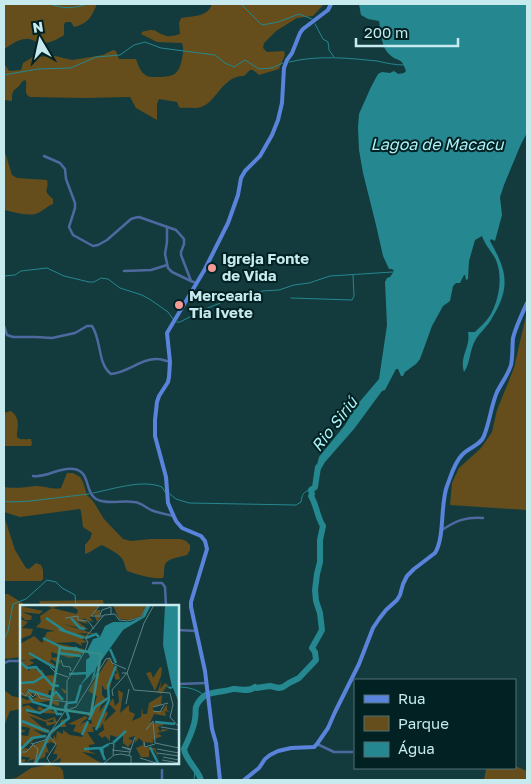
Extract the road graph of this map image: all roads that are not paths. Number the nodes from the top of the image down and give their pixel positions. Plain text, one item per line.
1 (331, 4) edge
2 (44, 156) dead end
3 (167, 227) junction
4 (167, 265) junction
5 (124, 271) dead end
6 (191, 281) junction
7 (196, 284) junction
8 (527, 302) edge
9 (4, 326) edge
10 (170, 362) junction
11 (33, 476) dead end
12 (173, 516) junction
13 (483, 518) dead end
14 (441, 530) junction
15 (153, 583) dead end
16 (166, 605) edge
17 (179, 631) edge
18 (196, 631) junction
19 (20, 661) edge
20 (4, 663) edge
21 (207, 683) junction
22 (179, 684) edge
23 (317, 744) junction
24 (352, 752) dead end
25 (162, 770) dead end
26 (250, 778) edge
27 (162, 780) edge
28 (220, 780) edge
29 (244, 780) edge

1 - 7 street
2 - 3 street
3 - 4 street
3 - 6 street
4 - 5 street
4 - 6 street
6 - 7 street
7 - 10 street
8 - 14 street
9 - 10 street
10 - 12 street
11 - 12 street
12 - 18 street
13 - 14 street
14 - 23 street
15 - 16 street
17 - 18 street
18 - 21 street
19 - 20 street
21 - 22 street
21 - 28 street
23 - 24 street
23 - 26 street
25 - 27 street
26 - 29 street

